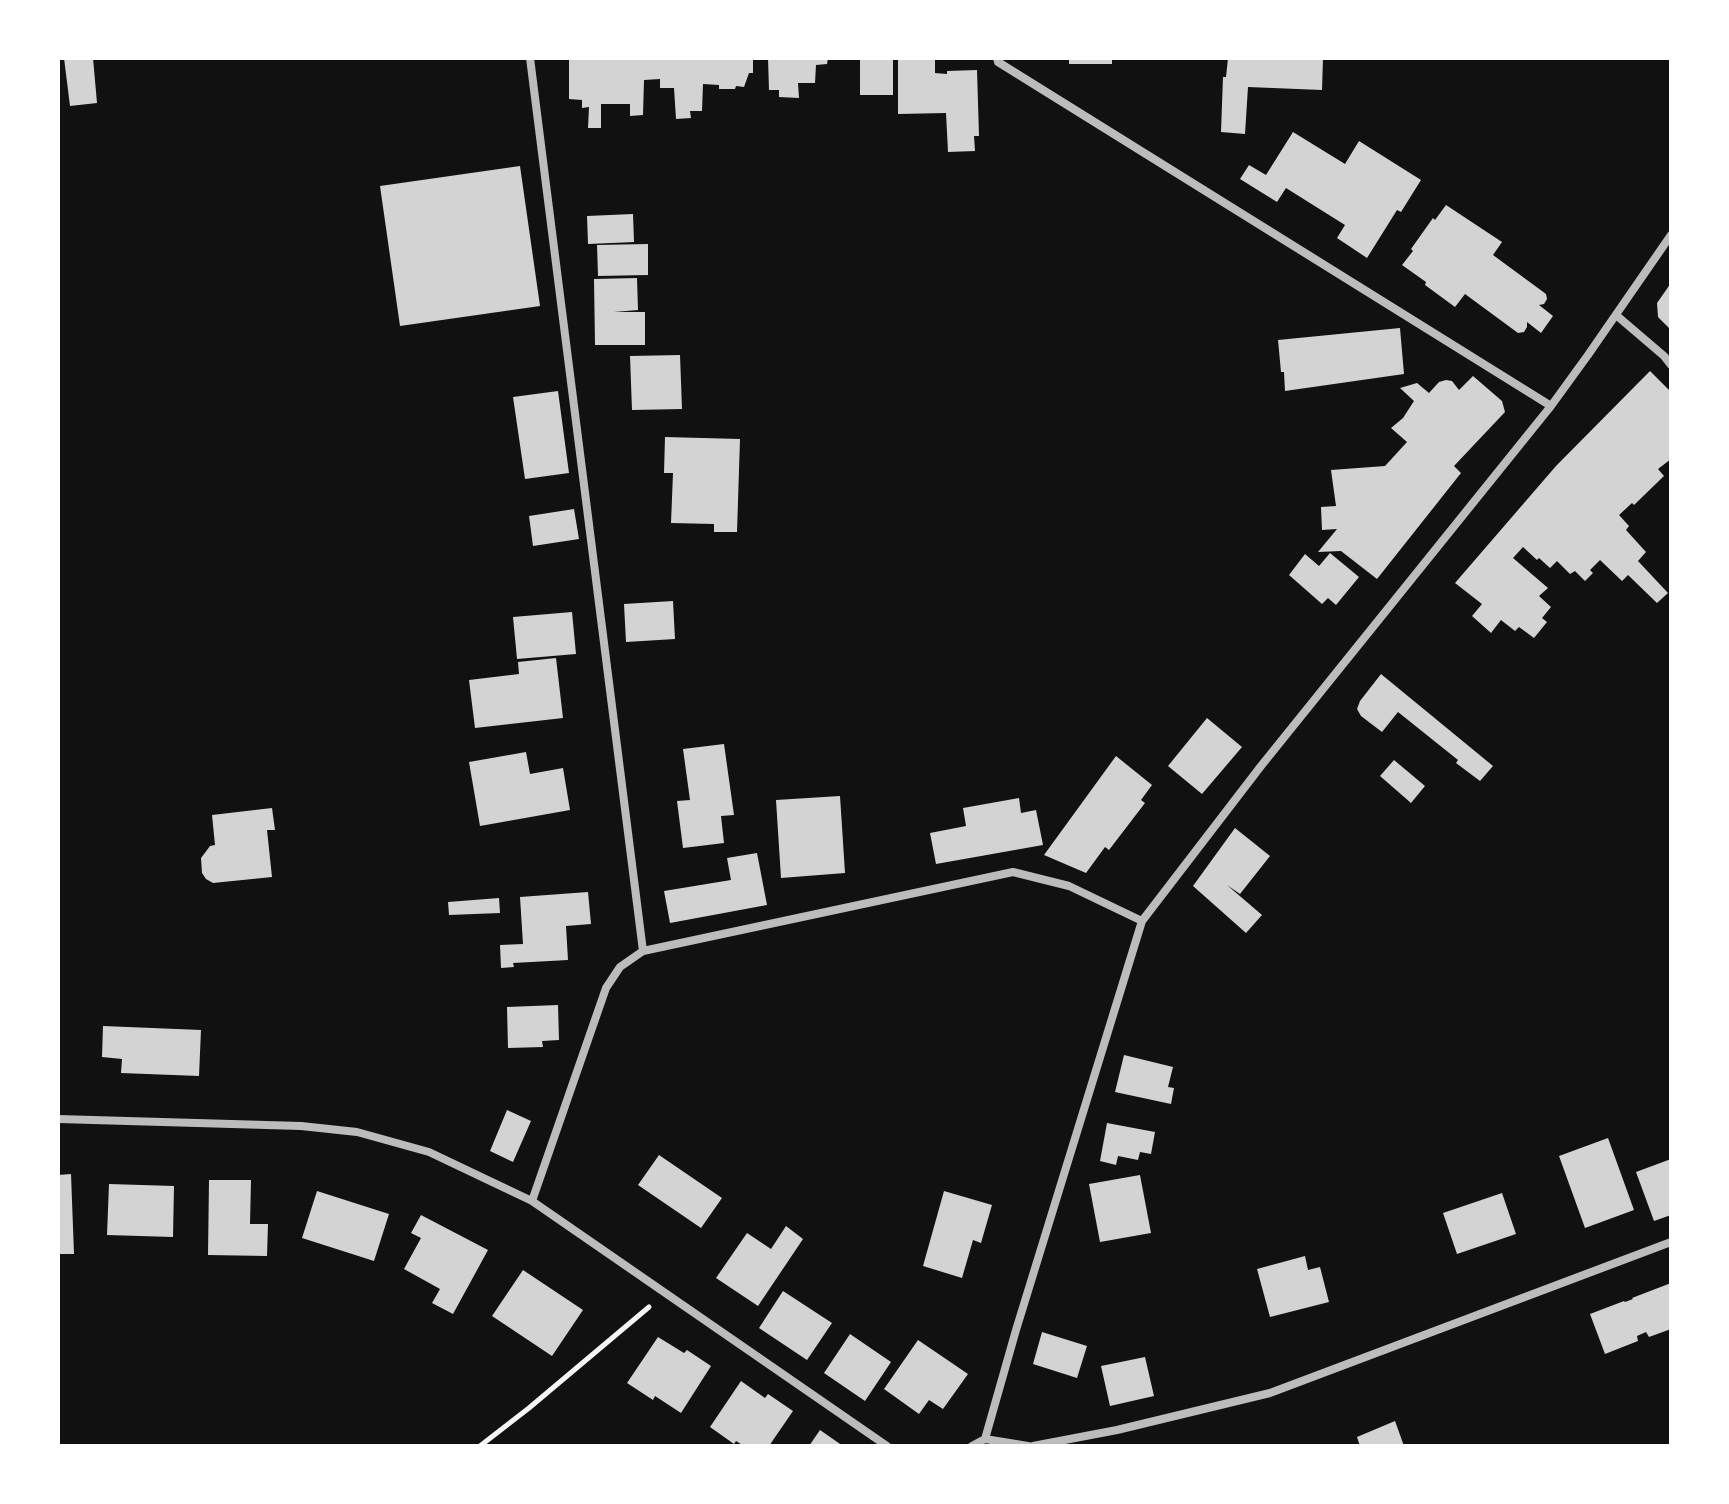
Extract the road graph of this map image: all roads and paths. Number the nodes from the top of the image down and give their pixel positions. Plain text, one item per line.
1 (530, 58) edge
2 (997, 58) edge
3 (1671, 235) edge
4 (1616, 315) junction
5 (1671, 365) edge
6 (1551, 406) junction
7 (1142, 921) junction
8 (643, 951) junction
9 (58, 1119) edge
10 (532, 1201) junction
11 (1671, 1242) edge
12 (665, 1293) junction
13 (985, 1439) junction
14 (480, 1446) edge
15 (887, 1446) edge
16 (972, 1446) edge
17 (1030, 1446) edge

1 - 8 street
2 - 6 street
3 - 4 street
4 - 5 street
4 - 6 street
6 - 7 street
7 - 8 street
7 - 13 street
8 - 10 street
9 - 10 street
10 - 12 street
11 - 17 street
12 - 14 path
12 - 15 street
13 - 16 street
13 - 17 street

